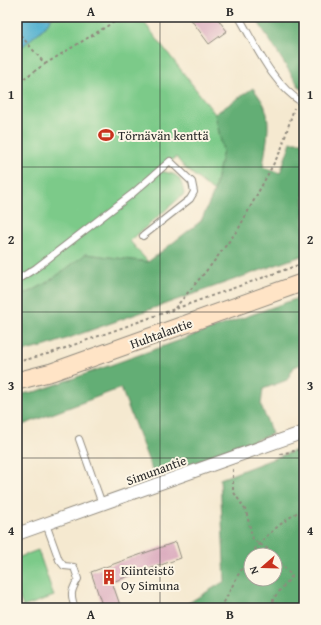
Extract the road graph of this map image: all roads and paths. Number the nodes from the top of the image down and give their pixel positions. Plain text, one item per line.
1 (122, 17) edge
2 (239, 17) edge
3 (17, 31) edge
4 (45, 64) junction
5 (17, 83) edge
6 (297, 99) junction
7 (304, 104) edge
8 (143, 236) dead end
9 (304, 263) edge
10 (17, 280) edge
11 (304, 282) edge
12 (174, 309) junction
13 (17, 362) edge
14 (17, 381) edge
15 (304, 432) edge
16 (79, 439) dead end
17 (233, 458) junction
18 (102, 504) junction
19 (304, 508) edge
20 (46, 524) junction
21 (18, 530) edge
22 (258, 544) junction
23 (256, 547) edge
24 (264, 547) edge
25 (283, 566) edge
26 (243, 567) edge
27 (283, 587) edge
28 (283, 587) edge
29 (75, 608) edge
30 (221, 608) edge
31 (273, 608) edge

1 - 4 path
2 - 6 lane
3 - 4 path
4 - 5 path
6 - 7 lane
6 - 12 path
8 - 10 lane
9 - 12 path
11 - 14 main road, Huhtalantie
12 - 13 path
15 - 17 street, Simunantie
16 - 18 lane
17 - 18 street, Simunantie
17 - 22 path
18 - 20 street, Simunantie
19 - 22 path
20 - 21 street, Simunantie
20 - 29 lane
22 - 23 path
22 - 24 path
25 - 28 path
26 - 30 path
27 - 31 path

